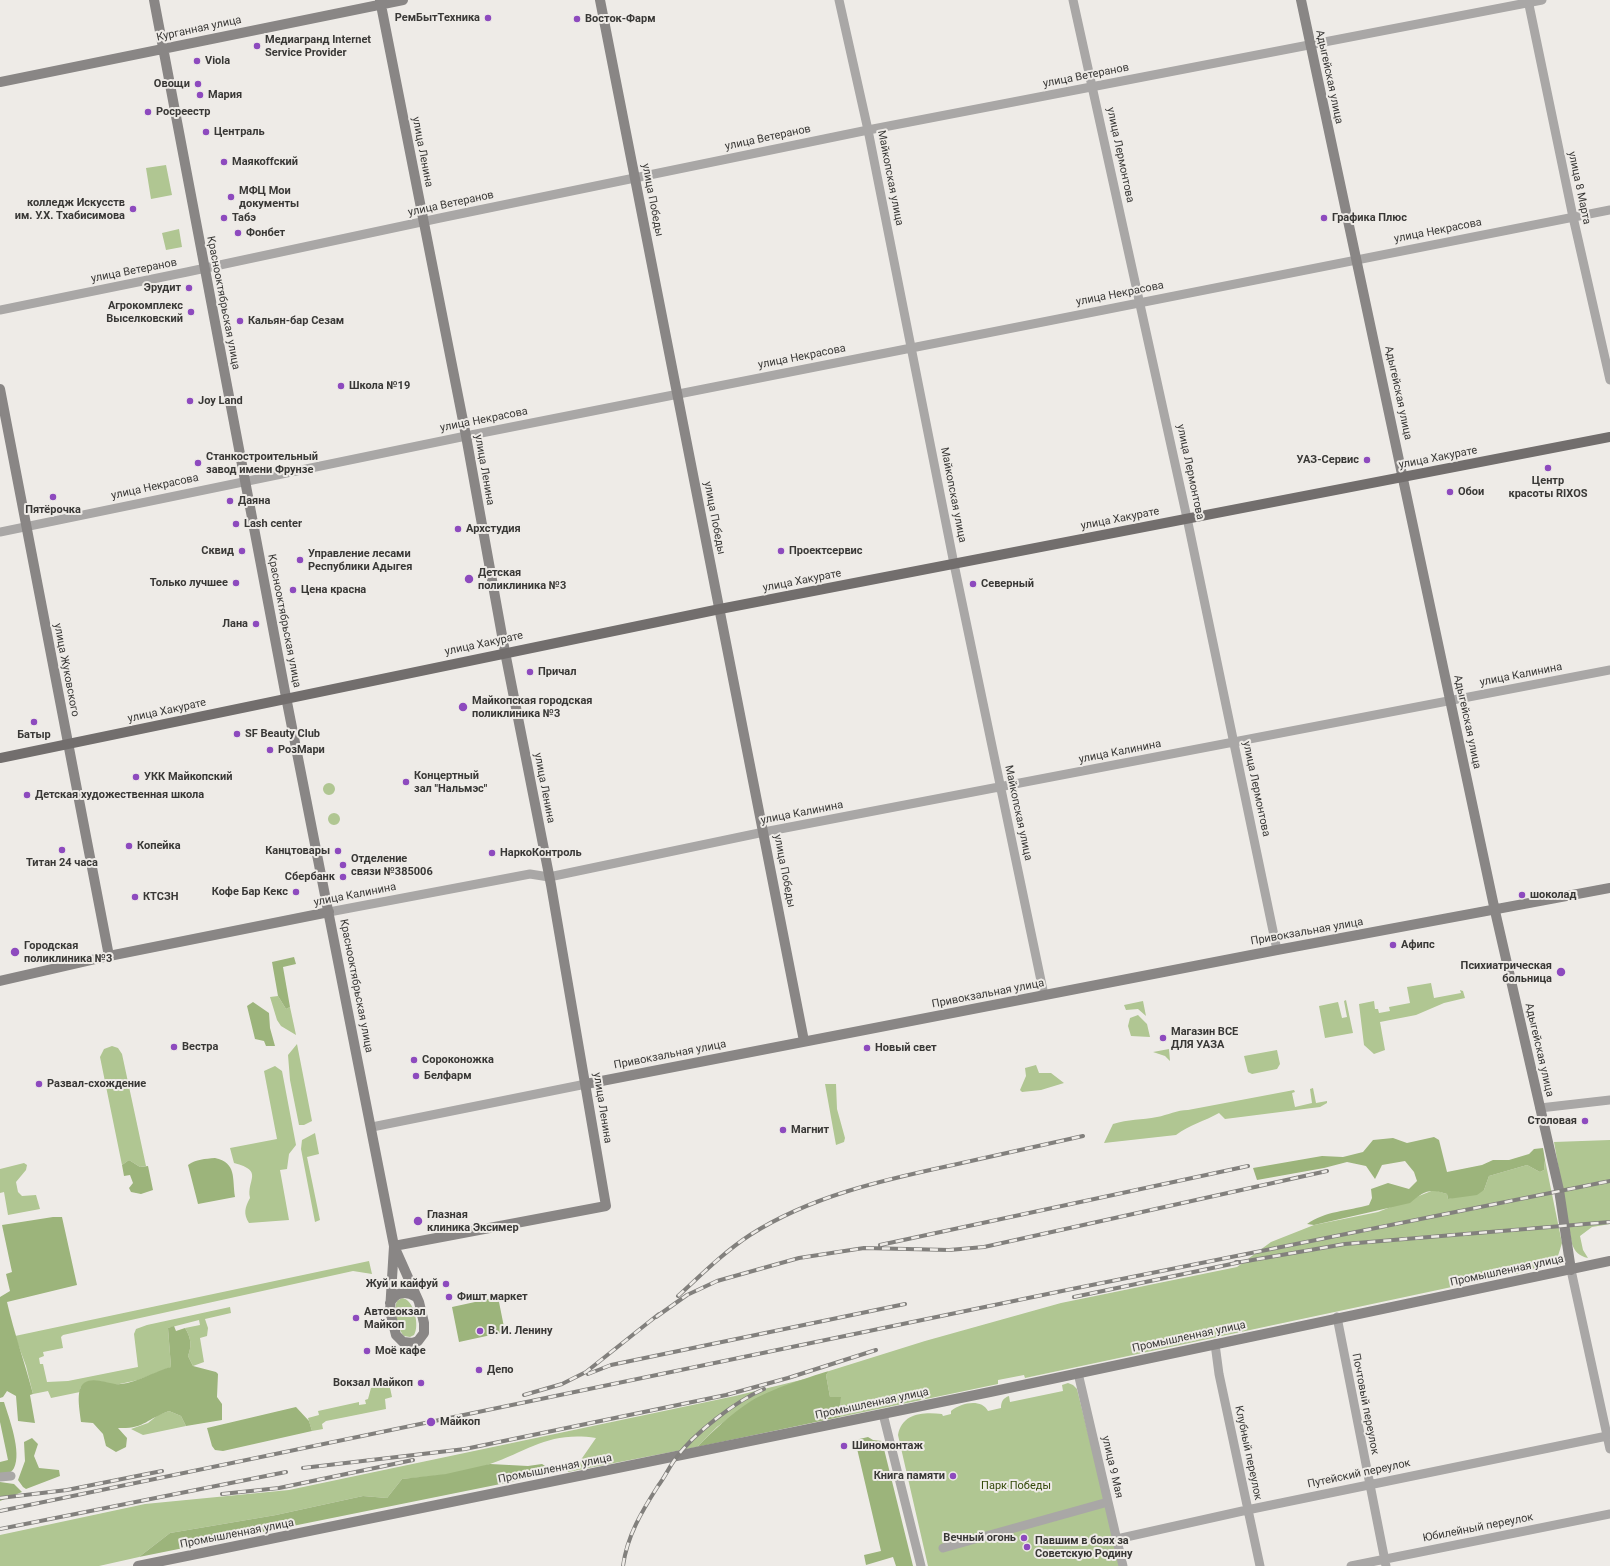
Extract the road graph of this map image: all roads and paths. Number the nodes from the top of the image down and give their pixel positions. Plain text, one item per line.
1 (154, 0) edge
2 (403, 0) edge
3 (600, 0) edge
4 (840, 0) edge
5 (1073, 0) edge
6 (1301, 0) edge
7 (1542, 0) edge
8 (380, 2) edge
9 (1528, 2) edge
10 (1310, 44) junction
11 (163, 49) junction
12 (0, 82) edge
13 (1093, 87) junction
14 (868, 130) junction
15 (635, 178) junction
16 (1610, 210) edge
17 (1573, 217) junction
18 (424, 221) junction
19 (1357, 259) junction
20 (205, 269) junction
21 (1140, 302) junction
22 (0, 310) edge
23 (912, 348) junction
24 (1610, 380) edge
25 (0, 388) edge
26 (678, 394) junction
27 (466, 436) junction
28 (1610, 437) edge
29 (1403, 477) junction
30 (245, 481) junction
31 (1187, 518) junction
32 (26, 526) junction
33 (0, 532) edge
34 (954, 564) junction
35 (720, 609) junction
36 (505, 652) junction
37 (1610, 670) edge
38 (286, 697) junction
39 (1450, 700) junction
40 (1234, 742) junction
41 (68, 744) junction
42 (0, 758) edge
43 (1000, 787) junction
44 (764, 832) junction
45 (549, 877) junction
46 (1610, 888) edge
47 (1495, 911) junction
48 (329, 912) junction
49 (1277, 950) junction
50 (109, 956) junction
51 (0, 981) edge
52 (1044, 995) junction
53 (804, 1041) junction
54 (586, 1084) junction
55 (1610, 1100) edge
56 (1540, 1108) junction
57 (372, 1127) junction
58 (394, 1246) junction
59 (1610, 1261) edge
60 (1571, 1270) junction
61 (416, 1297) junction
62 (390, 1304) junction
63 (1336, 1318) junction
64 (1215, 1344) junction
65 (1078, 1373) junction
66 (883, 1414) junction
67 (1607, 1436) junction
68 (1610, 1449) edge
69 (11, 1476) dead end
70 (0, 1477) edge
71 (1369, 1484) junction
72 (1108, 1502) junction
73 (1247, 1510) junction
74 (1610, 1514) edge
75 (1117, 1539) junction
76 (943, 1548) dead end
77 (1386, 1563) edge
78 (138, 1566) edge
79 (921, 1566) edge
80 (1123, 1566) edge
81 (1260, 1566) edge
82 (1351, 1566) edge

1 - 11 street, Краснооктябрьская улица
2 - 8 street, Курганная улица
3 - 15 street, улица Победы
4 - 14 street, Майкопская улица
5 - 13 street, улица Лермонтова
6 - 10 street, Адыгейская улица
7 - 9 street, улица Ветеранов
8 - 11 street, Курганная улица
8 - 18 street, улица Ленина
9 - 10 street, улица Ветеранов
9 - 17 street, улица 8 Марта
10 - 13 street, улица Ветеранов
10 - 19 street, Адыгейская улица
11 - 12 street, Курганная улица
11 - 20 street, Краснооктябрьская улица
13 - 14 street, улица Ветеранов
13 - 21 street, улица Лермонтова
14 - 15 street, улица Ветеранов
14 - 23 street, Майкопская улица
15 - 18 street, улица Ветеранов
15 - 26 street, улица Победы
16 - 17 street, улица Некрасова
17 - 19 street, улица Некрасова
17 - 24 street, улица 8 Марта
18 - 20 street, улица Ветеранов
18 - 27 street, улица Ленина
19 - 21 street, улица Некрасова
19 - 29 street, Адыгейская улица
20 - 22 street, улица Ветеранов
20 - 30 street, Краснооктябрьская улица
21 - 23 street, улица Некрасова
21 - 31 street, улица Лермонтова
23 - 26 street, улица Некрасова
23 - 34 street, Майкопская улица
25 - 32 street, улица Жуковского
26 - 27 street, улица Некрасова
26 - 35 street, улица Победы
27 - 30 street, улица Некрасова
27 - 36 street, улица Ленина
28 - 29 main road, улица Хакурате
29 - 31 main road, улица Хакурате
29 - 39 street, Адыгейская улица
30 - 32 street, улица Некрасова
30 - 38 street, Краснооктябрьская улица
31 - 34 main road, улица Хакурате
31 - 40 street, улица Лермонтова
32 - 33 street, улица Некрасова
32 - 41 street, улица Жуковского
34 - 35 main road, улица Хакурате
34 - 43 street, Майкопская улица
35 - 36 main road, улица Хакурате
35 - 44 street, улица Победы
36 - 38 main road, улица Хакурате
36 - 45 street, улица Ленина
37 - 39 street, улица Калинина
38 - 41 main road, улица Хакурате
38 - 48 street, Краснооктябрьская улица
39 - 40 street, улица Калинина
39 - 47 street, Адыгейская улица
40 - 43 street, улица Калинина
40 - 49 street, улица Лермонтова
41 - 42 main road, улица Хакурате
41 - 50 street, улица Жуковского
43 - 44 street, улица Калинина
43 - 52 street, Майкопская улица
44 - 45 street, улица Калинина
44 - 53 street, улица Победы
45 - 48 street, улица Калинина
45 - 54 street, улица Ленина
46 - 47 street, Привокзальная улица
47 - 49 street, Привокзальная улица
47 - 56 street, Адыгейская улица
48 - 50 street, улица Калинина
48 - 57 street, Краснооктябрьская улица
49 - 52 street, Привокзальная улица
50 - 51 street, улица Калинина
52 - 53 street, Привокзальная улица
53 - 54 street, Привокзальная улица
54 - 57 street, Привокзальная улица
54 - 58 street, улица Ленина
55 - 56 street
56 - 60 street, Адыгейская улица
57 - 58 street, Краснооктябрьская улица
58 - 61 street
58 - 62 street
59 - 60 street, Промышленная улица
60 - 63 street, Промышленная улица
60 - 67 street, Адыгейская улица
61 - 62 street
61 - 62 street
63 - 64 street, Промышленная улица
63 - 71 street, Почтовый переулок
64 - 65 street, Промышленная улица
64 - 73 street, Клубный переулок
65 - 66 street, Промышленная улица
65 - 72 street, улица 9 Мая
66 - 78 street, Промышленная улица
66 - 79 street
67 - 68 street, Адыгейская улица
67 - 71 street, Путейский переулок
69 - 70 street
71 - 73 street, Путейский переулок
71 - 77 street, Почтовый переулок
72 - 75 street, улица 9 Мая
72 - 76 street
73 - 75 street, Путейский переулок
73 - 81 street, Клубный переулок
74 - 77 street, Юбилейный переулок
75 - 80 street, улица 9 Мая
77 - 82 street, Юбилейный переулок

